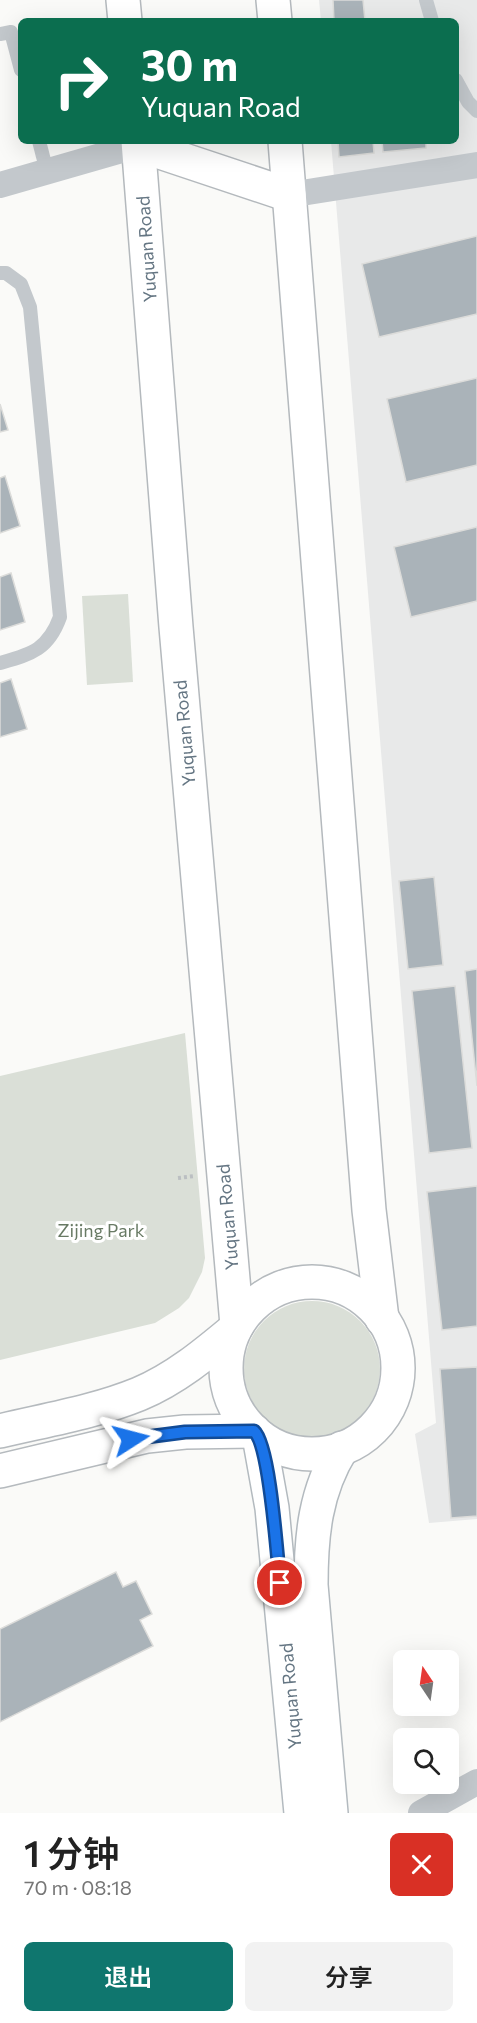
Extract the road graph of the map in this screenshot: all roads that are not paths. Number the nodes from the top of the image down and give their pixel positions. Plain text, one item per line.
1 (123, 0) edge
2 (273, 0) edge
3 (426, 0) edge
4 (126, 18) edge
5 (275, 18) edge
6 (431, 18) edge
7 (0, 34) edge
8 (18, 59) edge
9 (459, 86) edge
10 (477, 111) edge
11 (40, 144) edge
12 (136, 144) edge
13 (139, 144) edge
14 (142, 144) edge
15 (285, 144) edge
16 (477, 165) edge
17 (47, 172) junction
18 (0, 185) edge
19 (289, 195) junction
20 (0, 273) edge
21 (0, 663) edge
22 (382, 1319) junction
23 (236, 1327) junction
24 (0, 1431) edge
25 (256, 1434) junction
26 (342, 1448) junction
27 (0, 1471) edge
28 (477, 1782) edge
29 (301, 1813) edge
30 (331, 1813) edge
31 (421, 1813) edge

1 - 4 main road
2 - 5 main road
3 - 6 lane
7 - 8 lane
9 - 10 lane
11 - 17 lane
12 - 17 street
13 - 23 main road, Yuquan Road
14 - 19 main road
15 - 19 main road
16 - 19 street
17 - 18 street
19 - 22 main road
20 - 21 lane
22 - 23 main road
22 - 26 main road
23 - 24 main road
23 - 25 main road
25 - 26 main road
25 - 27 main road
25 - 29 main road, Yuquan Road
26 - 30 main road, Yuquan Road
28 - 31 street

